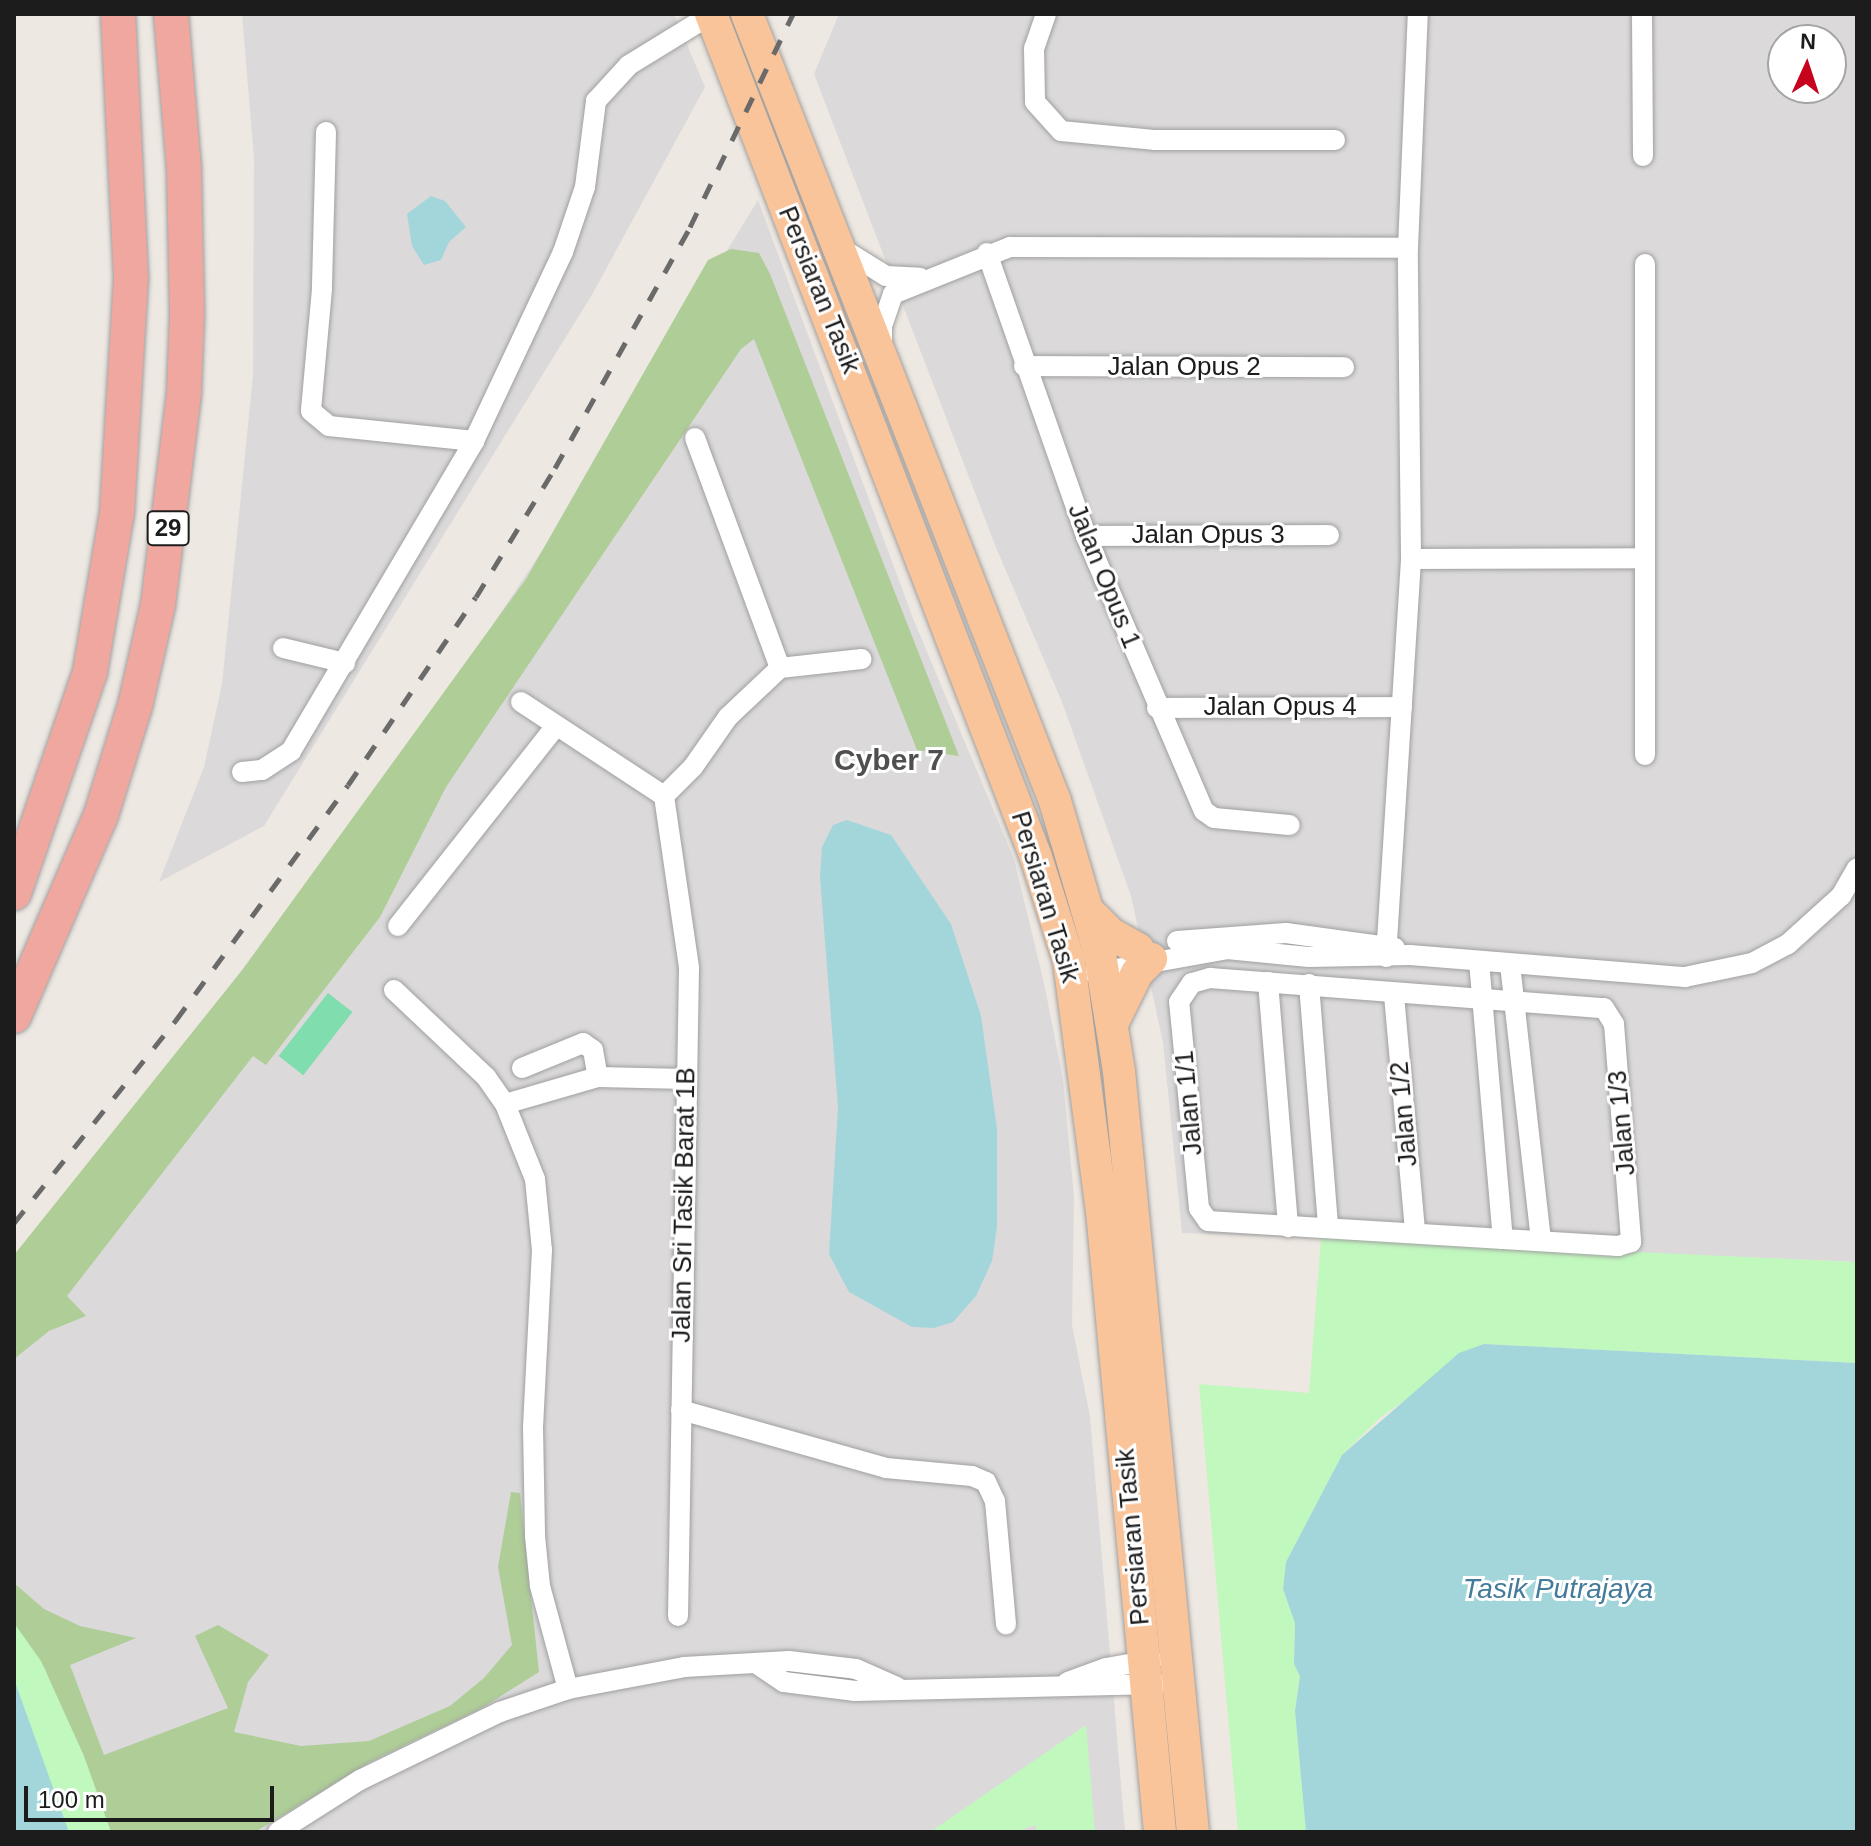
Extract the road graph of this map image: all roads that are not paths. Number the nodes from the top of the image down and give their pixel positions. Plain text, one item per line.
1 (118, 14) edge
2 (171, 14) edge
3 (712, 14) edge
4 (747, 14) edge
5 (1046, 14) edge
6 (1418, 14) edge
7 (1642, 14) edge
8 (326, 132) dead end
9 (1335, 140) dead end
10 (1643, 156) dead end
11 (832, 239) junction
12 (1408, 248) junction
13 (987, 253) junction
14 (1645, 264) dead end
15 (931, 277) junction
16 (883, 365) junction
17 (1024, 366) junction
18 (1344, 367) dead end
19 (695, 438) dead end
20 (474, 441) junction
21 (1329, 535) dead end
22 (1086, 536) junction
23 (1643, 558) junction
24 (1411, 559) junction
25 (283, 648) dead end
26 (862, 659) dead end
27 (345, 663) junction
28 (780, 668) junction
29 (521, 702) dead end
30 (1402, 707) junction
31 (1157, 708) junction
32 (556, 726) junction
33 (1645, 755) dead end
34 (242, 772) dead end
35 (664, 796) junction
36 (1290, 825) dead end
37 (1857, 868) edge
38 (14, 893) edge
39 (1088, 911) junction
40 (398, 926) dead end
41 (1386, 951) junction
42 (1144, 954) junction
43 (1479, 961) junction
44 (1510, 964) junction
45 (1086, 966) junction
46 (1268, 982) junction
47 (1309, 984) junction
48 (394, 990) dead end
49 (1394, 995) junction
50 (1482, 1000) junction
51 (1514, 1003) junction
52 (14, 1016) edge
53 (1113, 1022) junction
54 (522, 1068) dead end
55 (598, 1077) junction
56 (686, 1079) junction
57 (505, 1104) junction
58 (1288, 1227) junction
59 (1328, 1227) junction
60 (1415, 1232) junction
61 (1503, 1239) junction
62 (1541, 1241) junction
63 (681, 1410) junction
64 (678, 1616) dead end
65 (1006, 1625) dead end
66 (1178, 1670) junction
67 (1145, 1672) junction
68 (568, 1689) junction
69 (278, 1832) edge
70 (1160, 1832) edge
71 (1193, 1832) edge

1 - 38 highway, 29
2 - 52 highway, 29
3 - 20 street
3 - 45 main road, Persiaran Tasik
4 - 11 main road, Persiaran Tasik
5 - 9 street
6 - 12 street
7 - 10 street
8 - 20 street
11 - 15 street
11 - 16 main road, Persiaran Tasik
12 - 13 street
12 - 24 street
13 - 15 street
13 - 17 street, Jalan Opus 1
14 - 23 street
15 - 16 street
16 - 39 main road, Persiaran Tasik
17 - 18 street, Jalan Opus 2
17 - 22 street, Jalan Opus 1
19 - 28 street
20 - 27 street
21 - 22 street, Jalan Opus 3
22 - 31 street, Jalan Opus 1
23 - 24 street
23 - 33 street
24 - 30 street
25 - 27 street
26 - 28 street
27 - 34 street
28 - 35 street
29 - 32 street
30 - 31 street, Jalan Opus 4
30 - 41 street
31 - 36 street, Jalan Opus 1
32 - 35 street
32 - 40 street
35 - 56 street, Jalan Sri Tasik Barat 1B
37 - 44 street
39 - 42 main road
39 - 45 main road, Persiaran Tasik
41 - 42 street
41 - 43 street
42 - 45 street
42 - 53 main road
43 - 44 street
43 - 50 street
44 - 51 street
45 - 53 main road, Persiaran Tasik
45 - 67 main road, Persiaran Tasik
46 - 47 street
46 - 58 street
46 - 58 street, Jalan 1/1
47 - 49 street
47 - 59 street
48 - 57 street
49 - 50 street
49 - 60 street, Jalan 1/2
50 - 51 street
50 - 61 street
51 - 62 street
51 - 62 street, Jalan 1/3
53 - 66 main road, Persiaran Tasik
54 - 55 street
55 - 56 street
55 - 57 street
56 - 63 street, Jalan Sri Tasik Barat 1B
57 - 68 street
58 - 59 street
59 - 60 street
60 - 61 street
61 - 62 street
63 - 64 street, Jalan Sri Tasik Barat 1B
63 - 65 street
66 - 67 street
66 - 71 main road, Persiaran Tasik
67 - 68 street
67 - 70 main road, Persiaran Tasik
68 - 69 street

